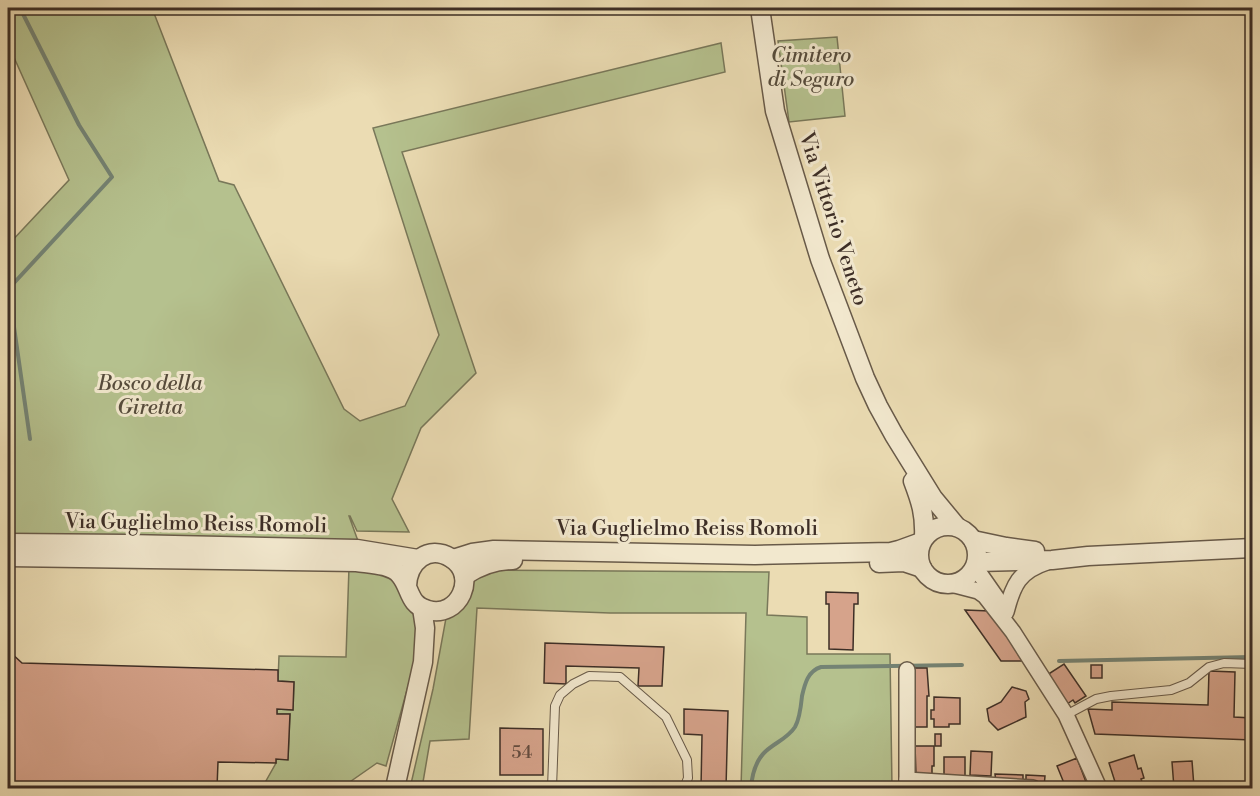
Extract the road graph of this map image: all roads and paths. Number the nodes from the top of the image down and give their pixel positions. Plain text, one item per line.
1 (760, 8) edge
2 (894, 435) junction
3 (957, 527) junction
4 (922, 540) junction
5 (973, 540) junction
6 (8, 543) edge
7 (127, 544) junction
8 (1252, 548) edge
9 (8, 550) edge
10 (1088, 556) junction
11 (8, 557) edge
12 (418, 559) junction
13 (453, 559) junction
14 (1052, 560) junction
15 (976, 564) junction
16 (922, 568) junction
17 (464, 576) junction
18 (951, 584) junction
19 (407, 586) junction
20 (422, 608) junction
21 (444, 610) junction
22 (1006, 612) junction
23 (1013, 632) junction
24 (1252, 664) edge
25 (907, 670) dead end
26 (1066, 715) junction
27 (907, 784) edge
28 (395, 789) edge
29 (406, 789) edge
30 (552, 789) edge
31 (684, 789) edge
32 (1033, 789) edge
33 (1099, 789) edge

1 - 2 street, Via Vittorio Veneto
2 - 3 street
2 - 4 street
3 - 4 street
3 - 5 street
4 - 13 street, Via Guglielmo Reiss Romoli
4 - 16 street
5 - 10 street
5 - 15 street
6 - 7 street, Via Guglielmo Reiss Romoli
7 - 9 street
7 - 12 street, Via Guglielmo Reiss Romoli
8 - 10 street
10 - 14 street
11 - 19 street, Via Guglielmo Reiss Romoli
12 - 13 street
12 - 19 street
13 - 17 street
14 - 15 street
14 - 22 street
15 - 18 street
15 - 22 street
16 - 17 street, Via Guglielmo Reiss Romoli
16 - 18 street
17 - 21 street
18 - 23 street
19 - 20 street
20 - 21 street
20 - 28 street
21 - 29 street
22 - 23 street
23 - 26 street
24 - 26 lane
25 - 27 street
26 - 33 street
27 - 32 street
30 - 31 lane

